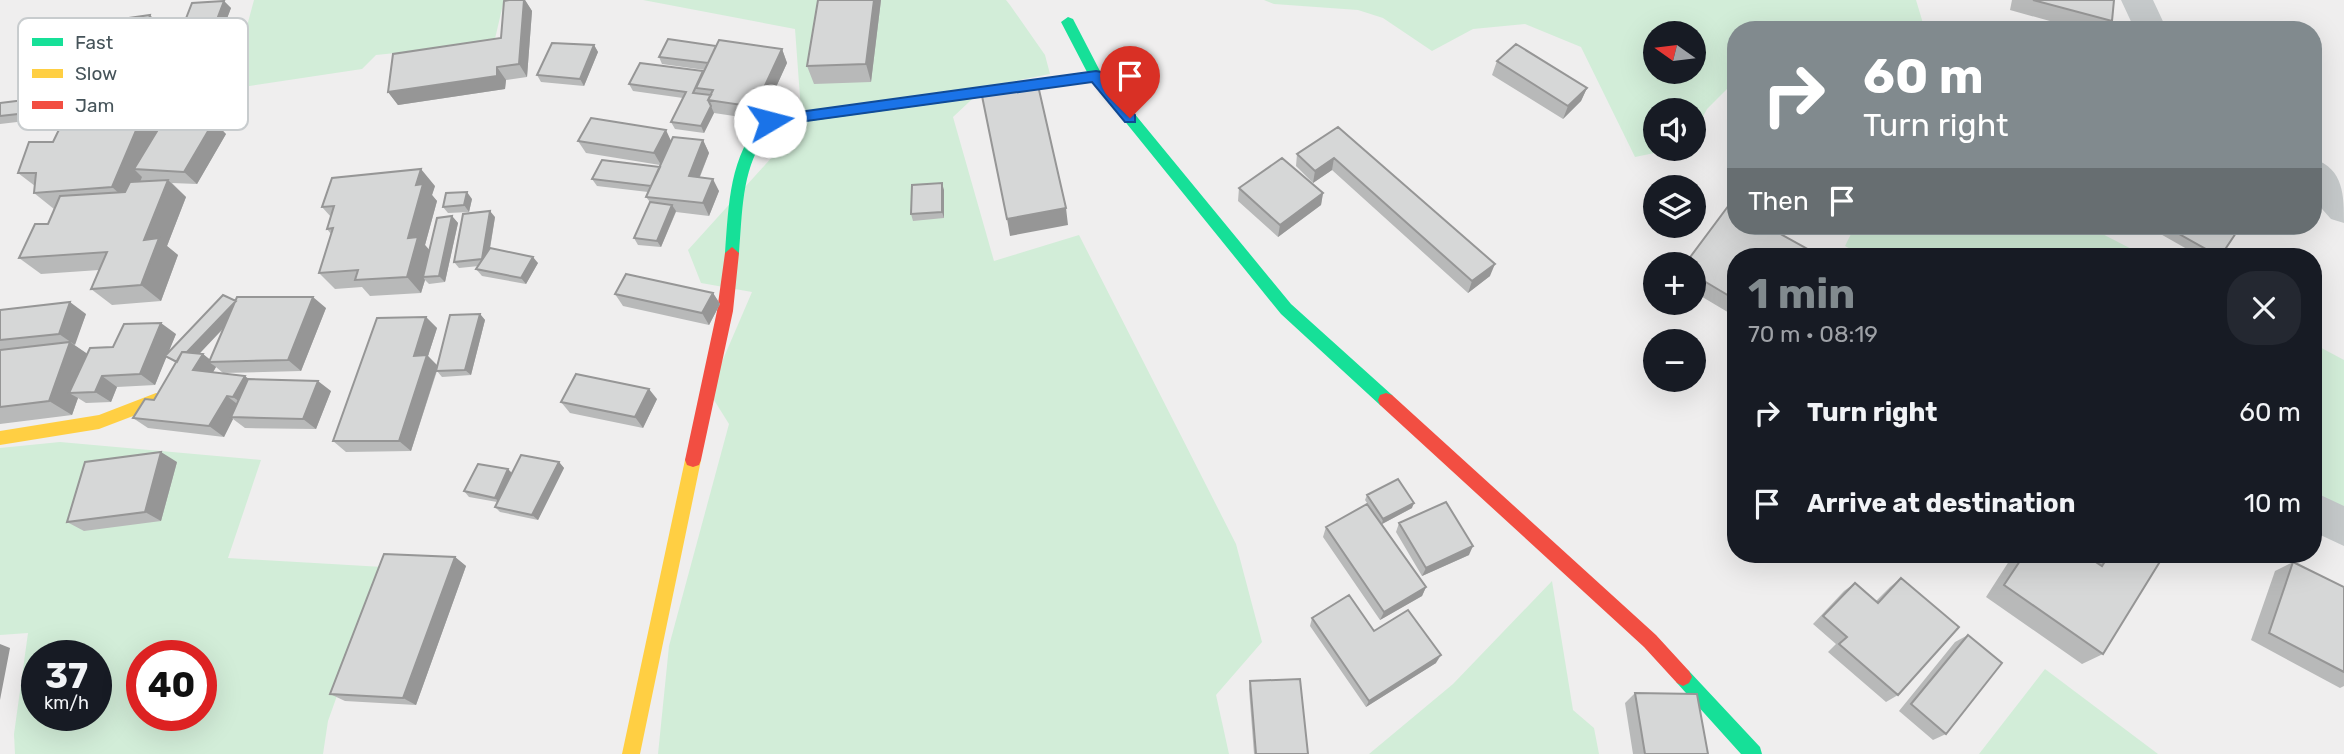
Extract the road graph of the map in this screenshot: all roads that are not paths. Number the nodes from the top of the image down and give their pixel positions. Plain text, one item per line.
1 (2137, 0) edge
2 (2147, 21) edge
3 (1068, 22) dead end
4 (1096, 76) junction
5 (2322, 185) edge
6 (2344, 209) edge
7 (156, 400) edge
8 (0, 438) edge
9 (2322, 515) edge
10 (2344, 527) edge
11 (631, 754) edge
12 (1753, 754) edge

1 - 2 street
3 - 4 street
4 - 11 street
4 - 12 street
5 - 6 street
7 - 8 street
9 - 10 street

